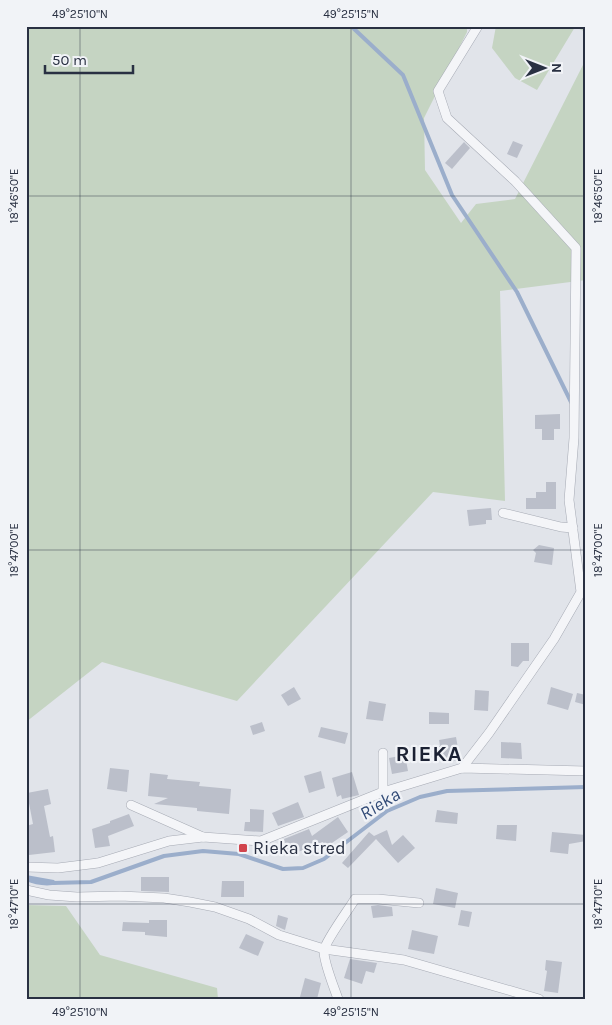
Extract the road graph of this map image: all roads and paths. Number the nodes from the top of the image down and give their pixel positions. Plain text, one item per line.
1 (478, 26) edge
2 (503, 513) dead end
3 (573, 528) junction
4 (583, 592) edge
5 (383, 753) dead end
6 (462, 768) junction
7 (586, 771) edge
8 (383, 792) junction
9 (131, 805) dead end
10 (203, 837) junction
11 (26, 867) edge
12 (26, 890) edge
13 (419, 903) dead end
14 (324, 949) junction
15 (338, 999) edge
16 (539, 999) edge

1 - 3 street
2 - 3 street
3 - 4 street
4 - 6 street
5 - 8 street
6 - 7 street
6 - 8 street
8 - 10 street
9 - 10 street
10 - 11 street
12 - 14 street
13 - 14 street
14 - 15 street
14 - 16 street

